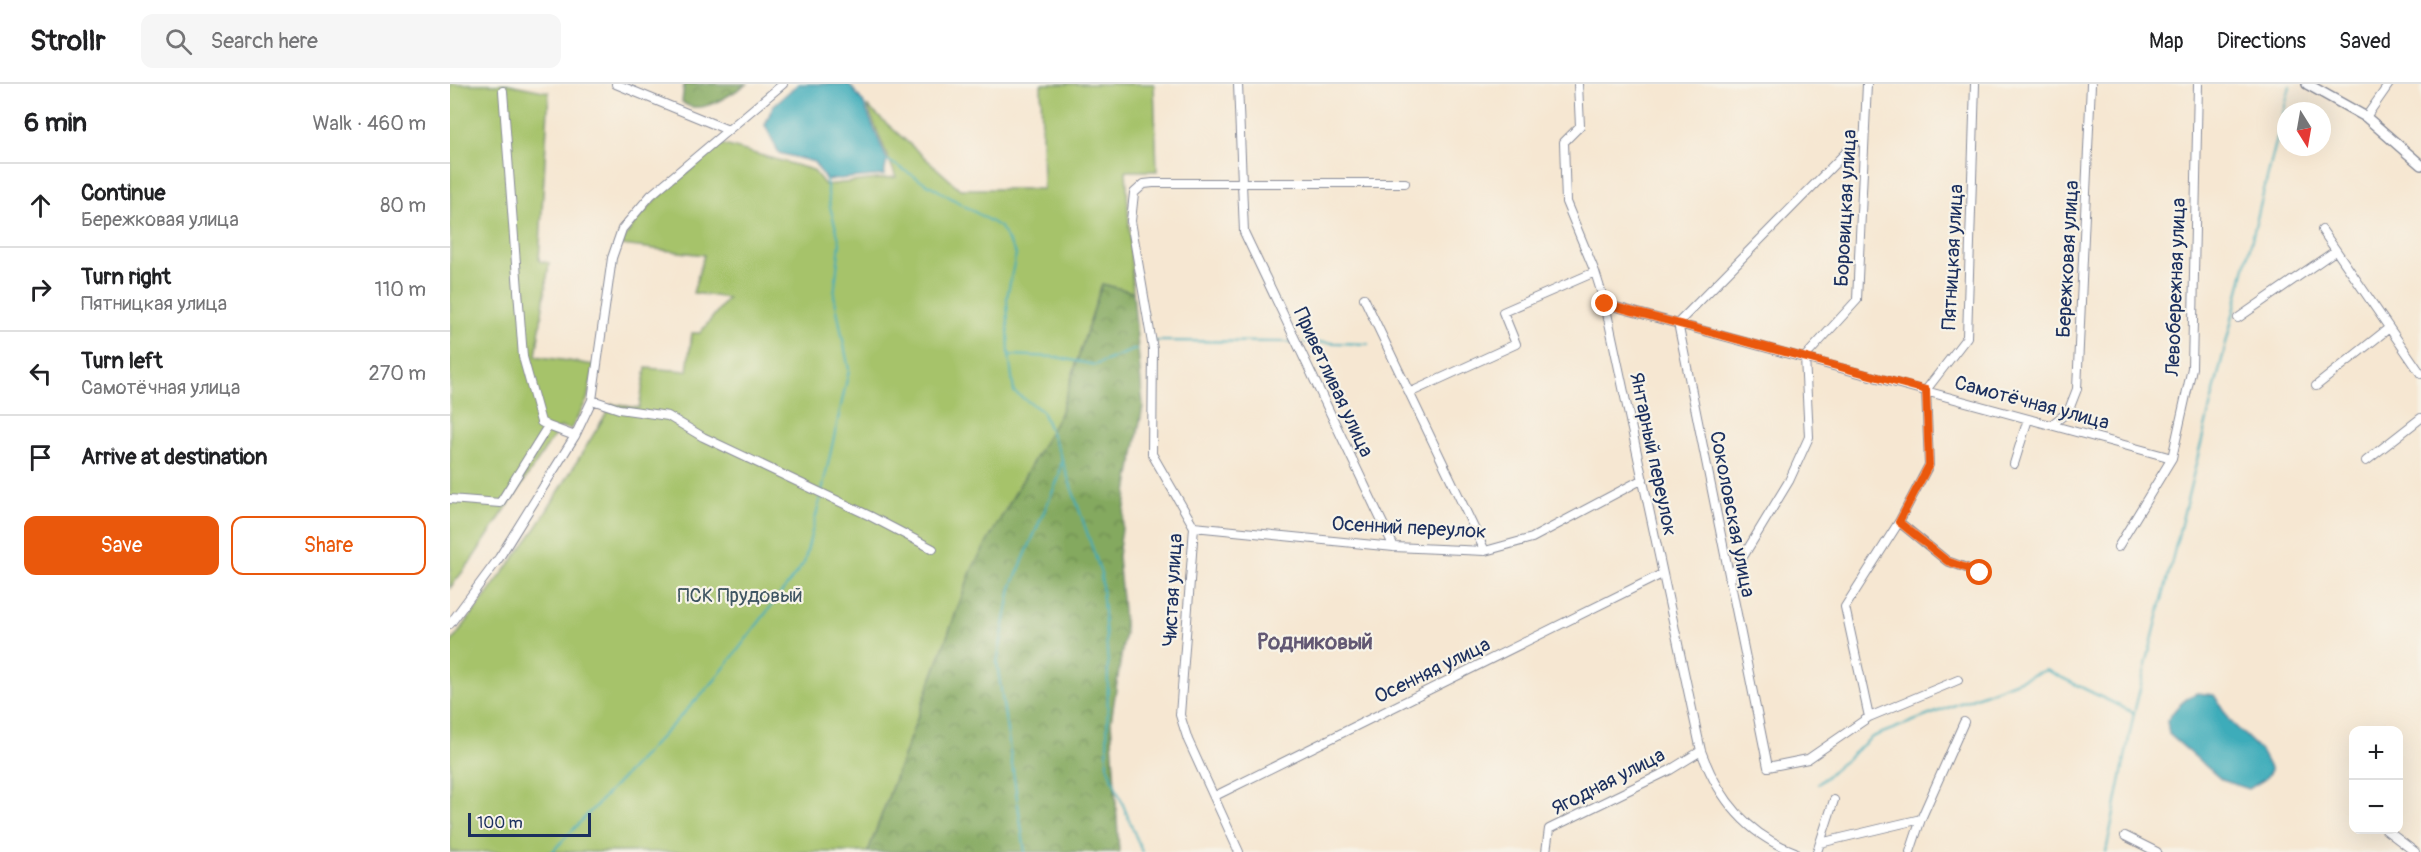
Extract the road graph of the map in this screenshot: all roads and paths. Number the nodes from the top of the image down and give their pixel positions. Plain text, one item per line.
1 (616, 84) edge
2 (783, 84) edge
3 (1238, 84) edge
4 (1578, 84) edge
5 (1867, 84) edge
6 (1975, 84) edge
7 (2091, 84) edge
8 (2198, 84) edge
9 (2307, 84) edge
10 (2389, 84) edge
11 (503, 92) dead end
12 (2366, 117) junction
13 (728, 130) junction
14 (1865, 133) junction
15 (2421, 165) edge
16 (1241, 183) junction
17 (1405, 183) dead end
18 (2322, 230) dead end
19 (2335, 251) junction
20 (1595, 272) junction
21 (1365, 298) dead end
22 (1605, 304) junction
23 (2238, 318) dead end
24 (1678, 324) junction
25 (2389, 328) junction
26 (1805, 357) junction
27 (2421, 374) edge
28 (2316, 386) dead end
29 (1926, 390) junction
30 (1409, 393) junction
31 (592, 400) junction
32 (2421, 418) edge
33 (2028, 419) junction
34 (2051, 425) junction
35 (548, 426) junction
36 (575, 436) junction
37 (2172, 458) junction
38 (2366, 461) dead end
39 (2014, 464) dead end
40 (1642, 479) junction
41 (450, 499) edge
42 (1899, 522) junction
43 (1194, 527) junction
44 (1394, 547) junction
45 (2118, 547) dead end
46 (933, 549) dead end
47 (1485, 551) junction
48 (1662, 574) junction
49 (1983, 574) dead end
50 (1729, 580) junction
51 (450, 624) edge
52 (1958, 680) dead end
53 (1869, 717) junction
54 (1964, 722) dead end
55 (1701, 751) junction
56 (1215, 796) junction
57 (1834, 800) dead end
58 (1921, 819) junction
59 (2391, 834) edge
60 (2125, 836) dead end
61 (1820, 843) junction
62 (1239, 852) edge
63 (1546, 852) edge
64 (1795, 852) edge
65 (1817, 852) edge
66 (1910, 852) edge
67 (2157, 852) edge
68 (2415, 852) edge

1 - 13 street
2 - 13 street
3 - 16 street
4 - 20 street, Янтарный переулок
5 - 14 street, Боровицкая улица
6 - 29 street, Пятницкая улица
7 - 34 street, Бережковая улица
8 - 37 street, Левобережная улица
9 - 12 street
10 - 12 street
11 - 35 street
12 - 15 street
13 - 31 street
14 - 24 street
14 - 26 street, Боровицкая улица
16 - 17 street, Чистая улица
16 - 43 street, Чистая улица
16 - 44 street, Приветливая улица
18 - 19 street
19 - 23 street
19 - 25 street
20 - 22 street, Янтарный переулок
20 - 30 street
21 - 30 street
22 - 24 street, Самотёчная улица
22 - 40 street, Янтарный переулок
24 - 26 street, Самотёчная улица
24 - 50 street, Соколовская улица
25 - 27 street
25 - 28 street
26 - 29 street, Самотёчная улица
26 - 50 street
29 - 33 street, Самотёчная улица
29 - 42 street
30 - 47 street
31 - 36 street
31 - 46 street
32 - 38 street
33 - 34 street, Самотёчная улица
33 - 39 street
34 - 37 street, Самотёчная улица
35 - 36 street
35 - 41 street
36 - 51 street
37 - 45 street, Левобережная улица
40 - 47 street, Осенний переулок
40 - 48 street, Янтарный переулок
42 - 49 street
42 - 53 street
43 - 44 street, Осенний переулок
43 - 56 street, Чистая улица
44 - 47 street, Осенний переулок
48 - 55 street, Янтарный переулок
48 - 56 street, Осенняя улица
50 - 53 street, Соколовская улица
52 - 53 street, Соколовская улица
54 - 58 street
55 - 63 street, Ягодная улица
55 - 64 street, Янтарный переулок
56 - 62 street, Чистая улица
57 - 61 street
58 - 61 street
58 - 66 street
59 - 68 street
60 - 67 street
61 - 65 street

